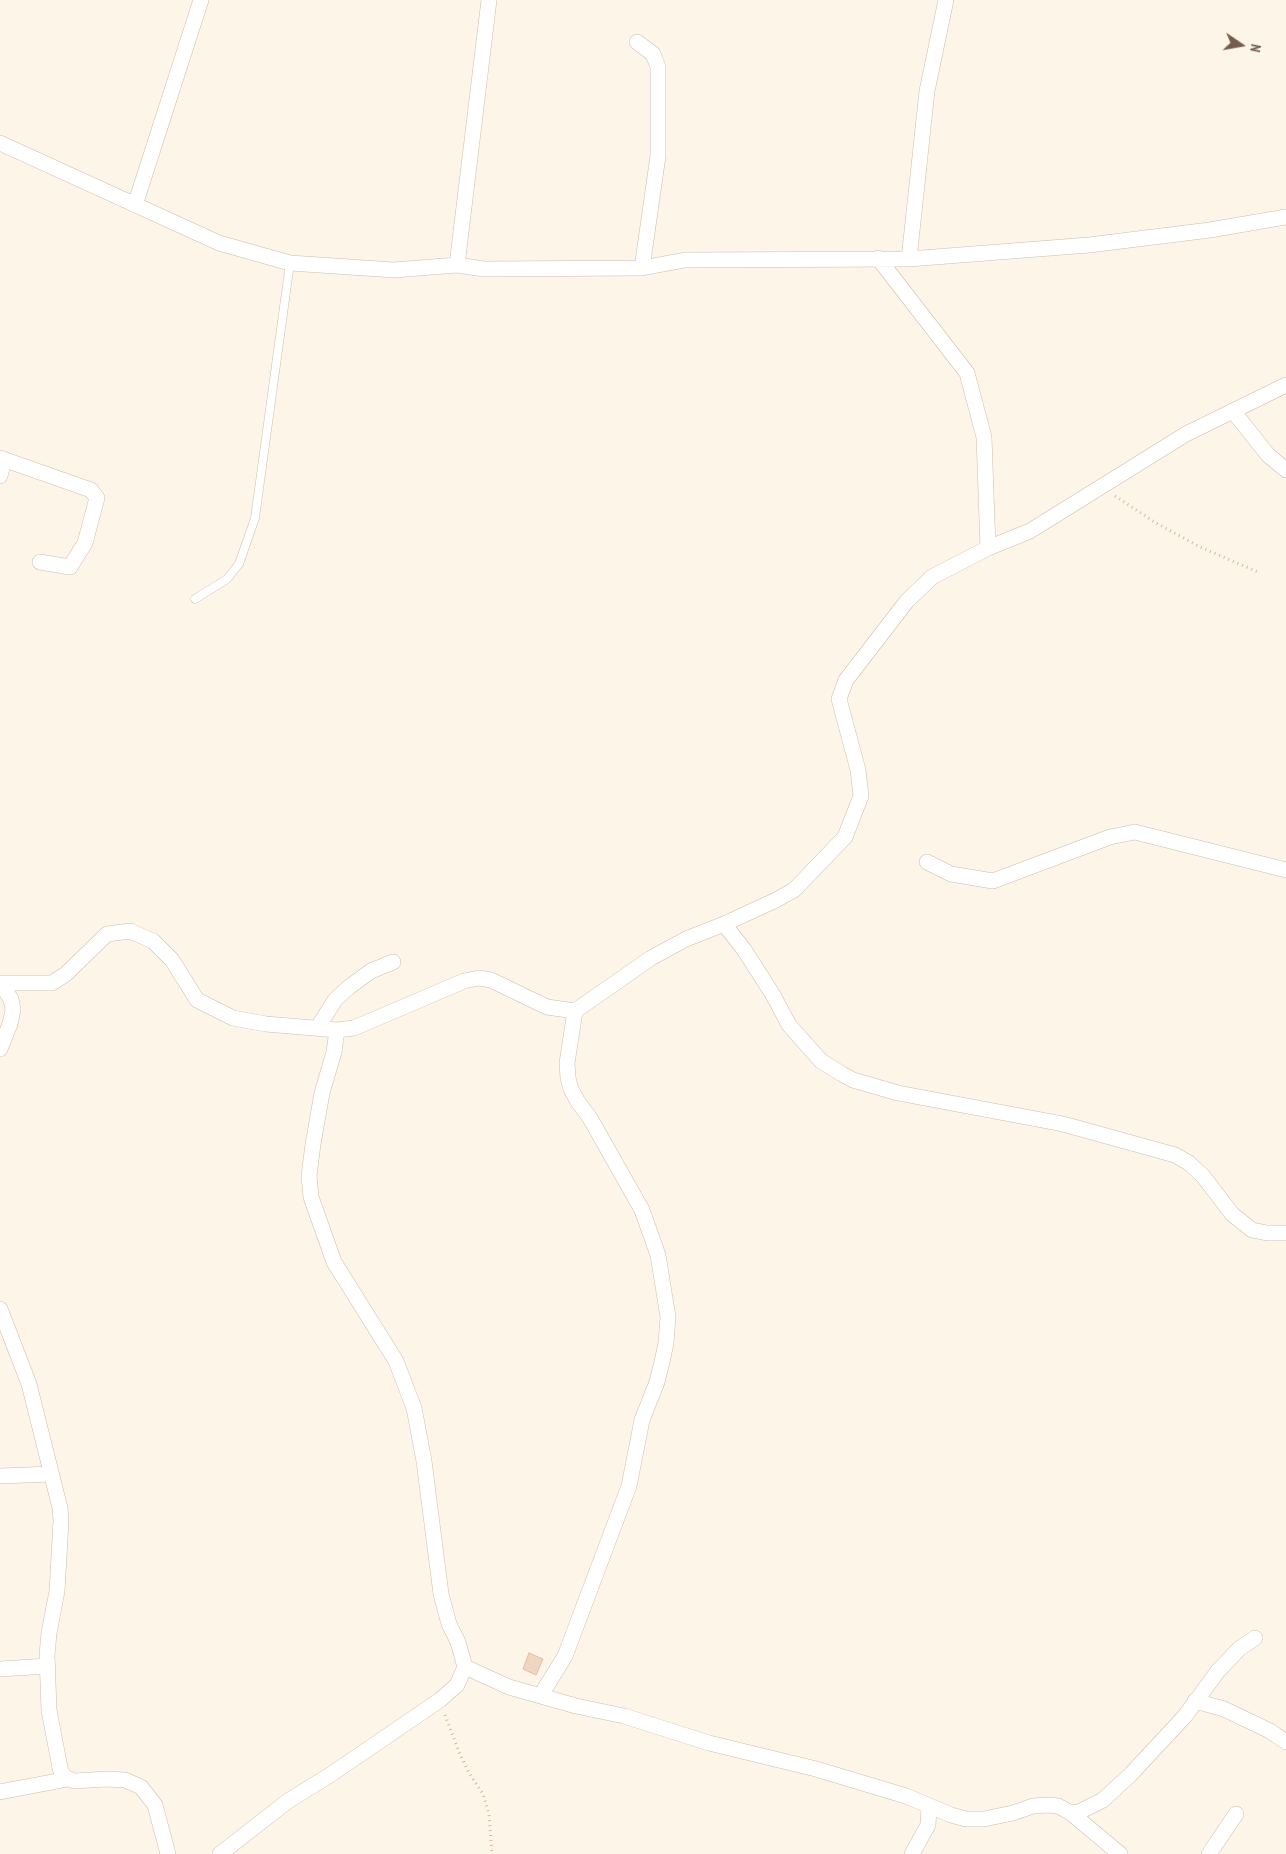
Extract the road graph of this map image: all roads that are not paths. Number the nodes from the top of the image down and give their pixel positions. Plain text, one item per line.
1 (201, 0) edge
2 (489, 0) edge
3 (946, 0) edge
4 (638, 42) dead end
5 (0, 143) edge
6 (135, 205) junction
7 (1286, 217) edge
8 (878, 258) junction
9 (909, 259) junction
10 (290, 263) junction
11 (457, 264) junction
12 (642, 268) junction
13 (1286, 385) edge
14 (1233, 411) junction
15 (2, 458) edge
16 (1286, 470) edge
17 (0, 476) edge
18 (988, 548) junction
19 (40, 562) dead end
20 (195, 599) dead end
21 (927, 862) dead end
22 (1286, 870) edge
23 (724, 924) junction
24 (393, 962) dead end
25 (0, 983) edge
26 (575, 1011) junction
27 (318, 1028) junction
28 (337, 1030) junction
29 (0, 1049) edge
30 (1286, 1233) edge
31 (0, 1309) edge
32 (50, 1474) junction
33 (0, 1476) edge
34 (1255, 1638) dead end
35 (48, 1666) junction
36 (465, 1667) junction
37 (0, 1668) edge
38 (541, 1695) junction
39 (1195, 1701) junction
40 (1286, 1742) edge
41 (68, 1779) junction
42 (0, 1792) edge
43 (929, 1806) junction
44 (1071, 1813) junction
45 (1236, 1814) dead end
46 (168, 1854) edge
47 (220, 1854) edge
48 (912, 1854) edge
49 (1120, 1854) edge
50 (1209, 1854) edge

1 - 6 street
2 - 11 street
3 - 9 street
4 - 12 street
5 - 6 street
6 - 10 street
7 - 9 street
8 - 9 street
8 - 12 street
8 - 18 street
10 - 11 street
10 - 20 lane
11 - 12 street
13 - 14 street
14 - 16 street
14 - 18 street
15 - 17 street
15 - 19 street
18 - 23 street
21 - 22 street
23 - 26 street
23 - 30 street
24 - 27 street
25 - 27 street
25 - 29 street
26 - 28 street
26 - 38 street
27 - 28 street
28 - 36 street
31 - 32 street
32 - 33 street
32 - 35 street
34 - 39 street
35 - 37 street
35 - 41 street
36 - 38 street
36 - 47 street
38 - 43 street
39 - 40 street
39 - 44 street
41 - 42 street
41 - 46 street
43 - 44 street
43 - 48 street
44 - 49 street
45 - 50 street

